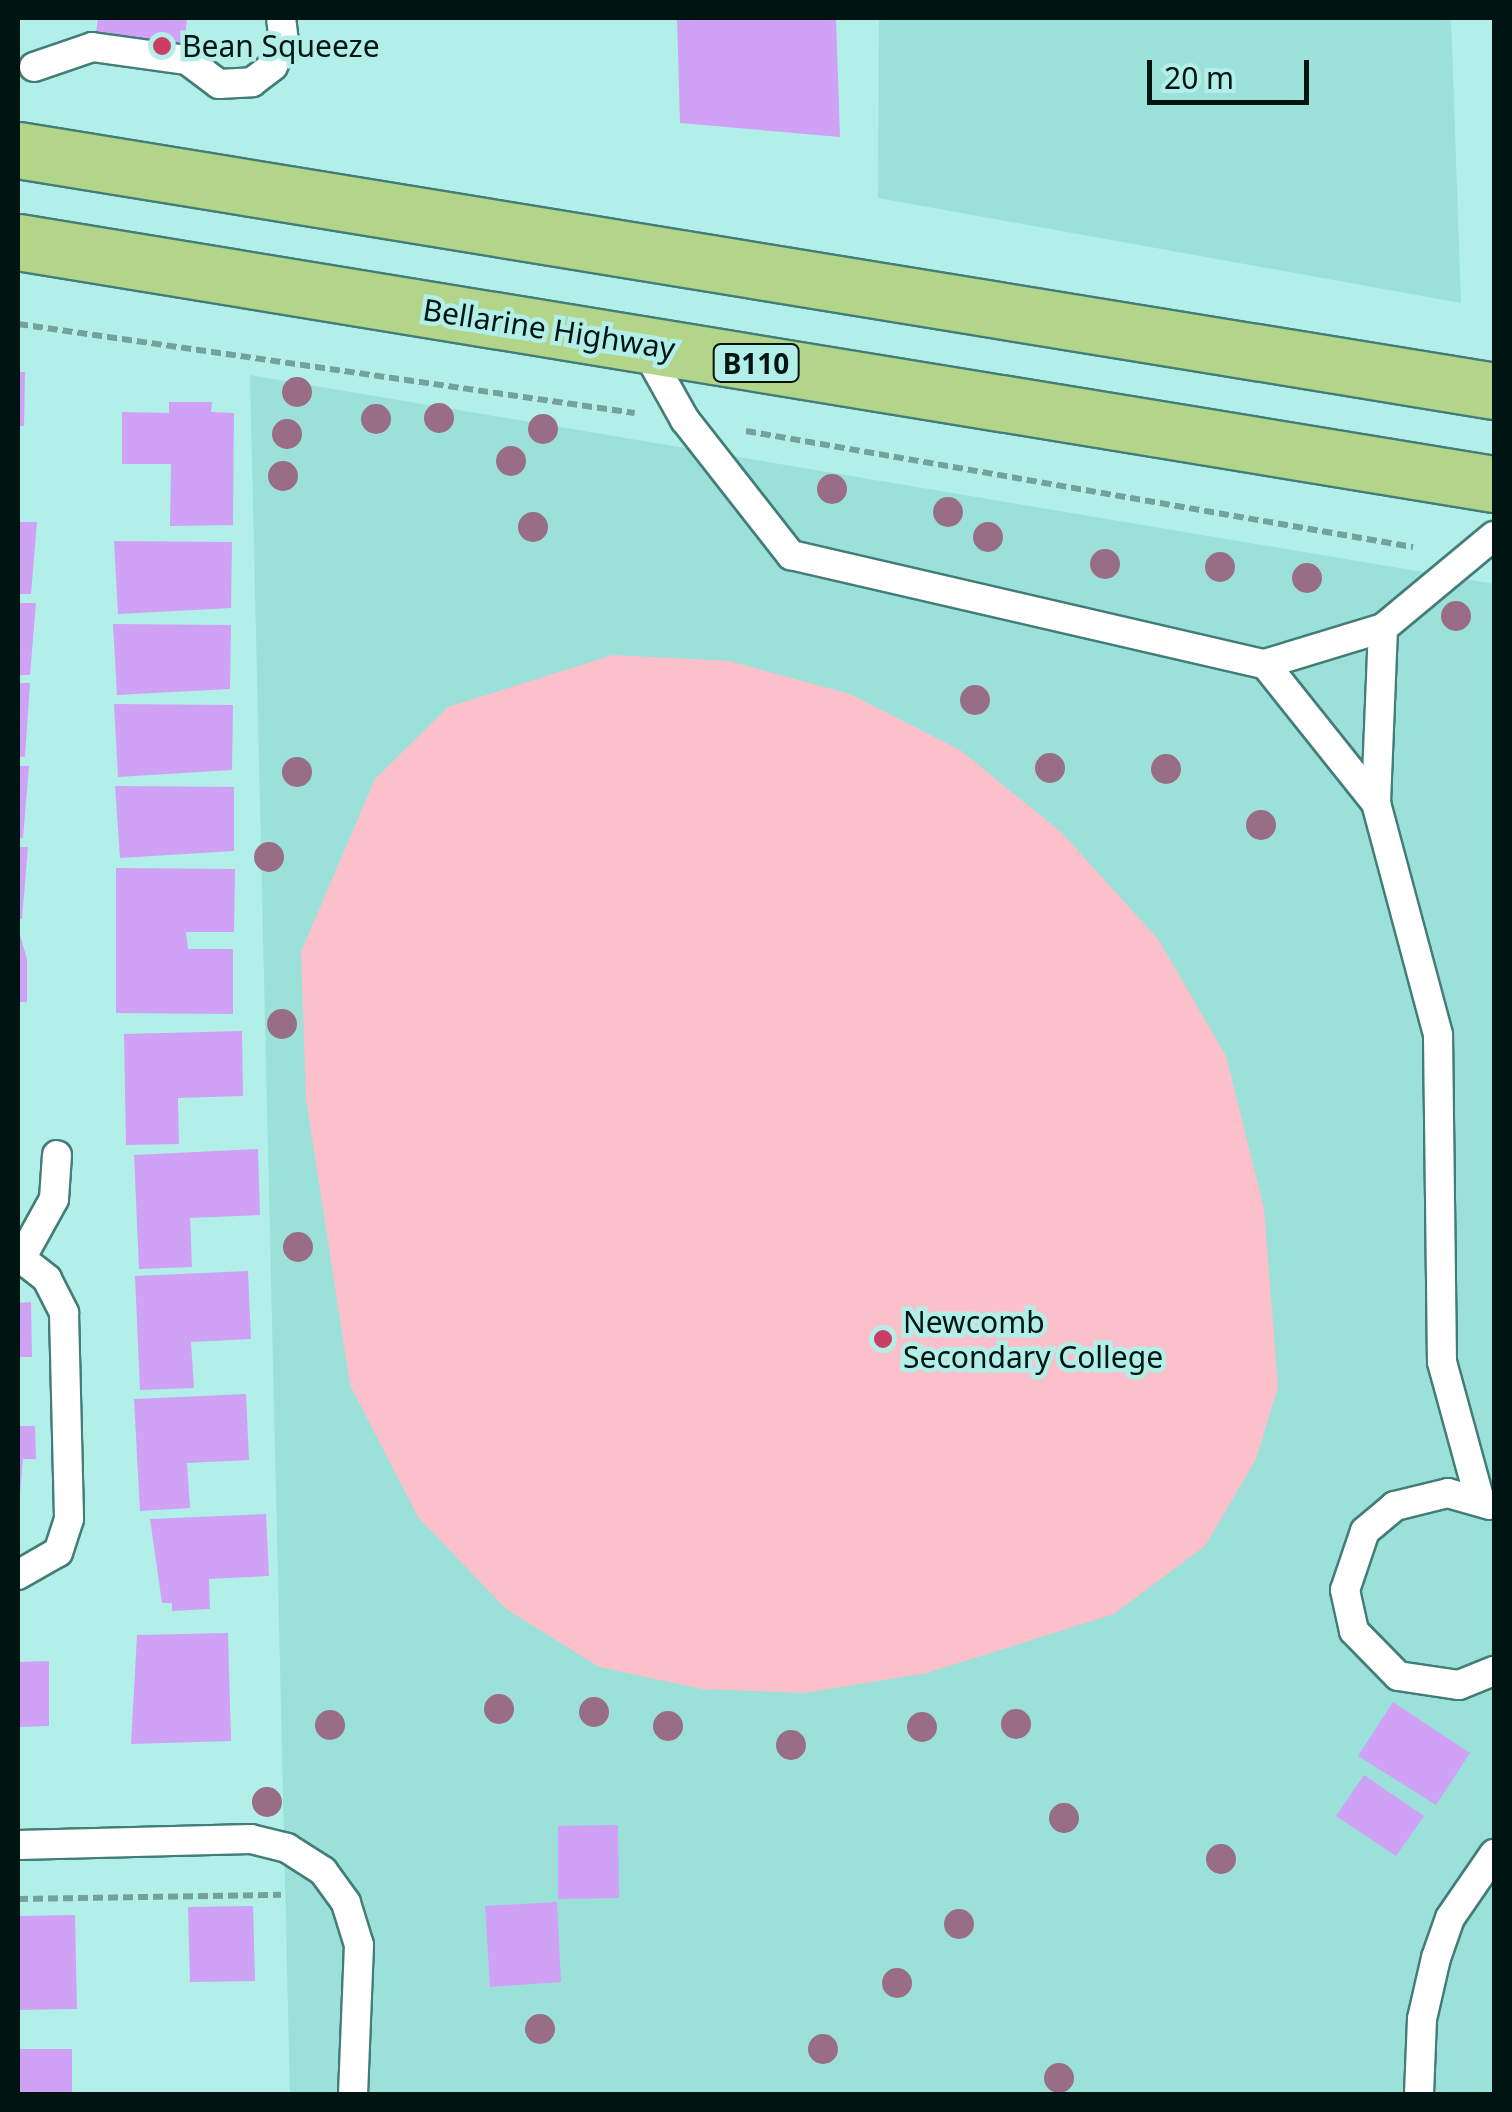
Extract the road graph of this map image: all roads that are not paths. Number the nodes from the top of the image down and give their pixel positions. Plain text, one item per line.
1 (280, 18) edge
2 (34, 68) dead end
3 (18, 150) edge
4 (18, 242) edge
5 (642, 344) junction
6 (1494, 391) edge
7 (1494, 484) edge
8 (1494, 536) edge
9 (1383, 628) junction
10 (1265, 664) junction
11 (1376, 803) junction
12 (57, 1156) dead end
13 (20, 1257) edge
14 (1487, 1504) edge
15 (18, 1575) edge
16 (1494, 1671) edge
17 (18, 1845) edge
18 (1494, 1854) edge
19 (353, 2094) edge
20 (1419, 2094) edge

1 - 2 lane
3 - 6 highway
4 - 5 highway, Bellarine Highway / B110
5 - 7 highway, Bellarine Highway / B110
5 - 10 lane
8 - 9 lane
9 - 10 lane
9 - 11 lane
10 - 11 lane
11 - 14 lane
12 - 13 lane
13 - 15 lane
14 - 16 lane
17 - 19 lane
18 - 20 lane

